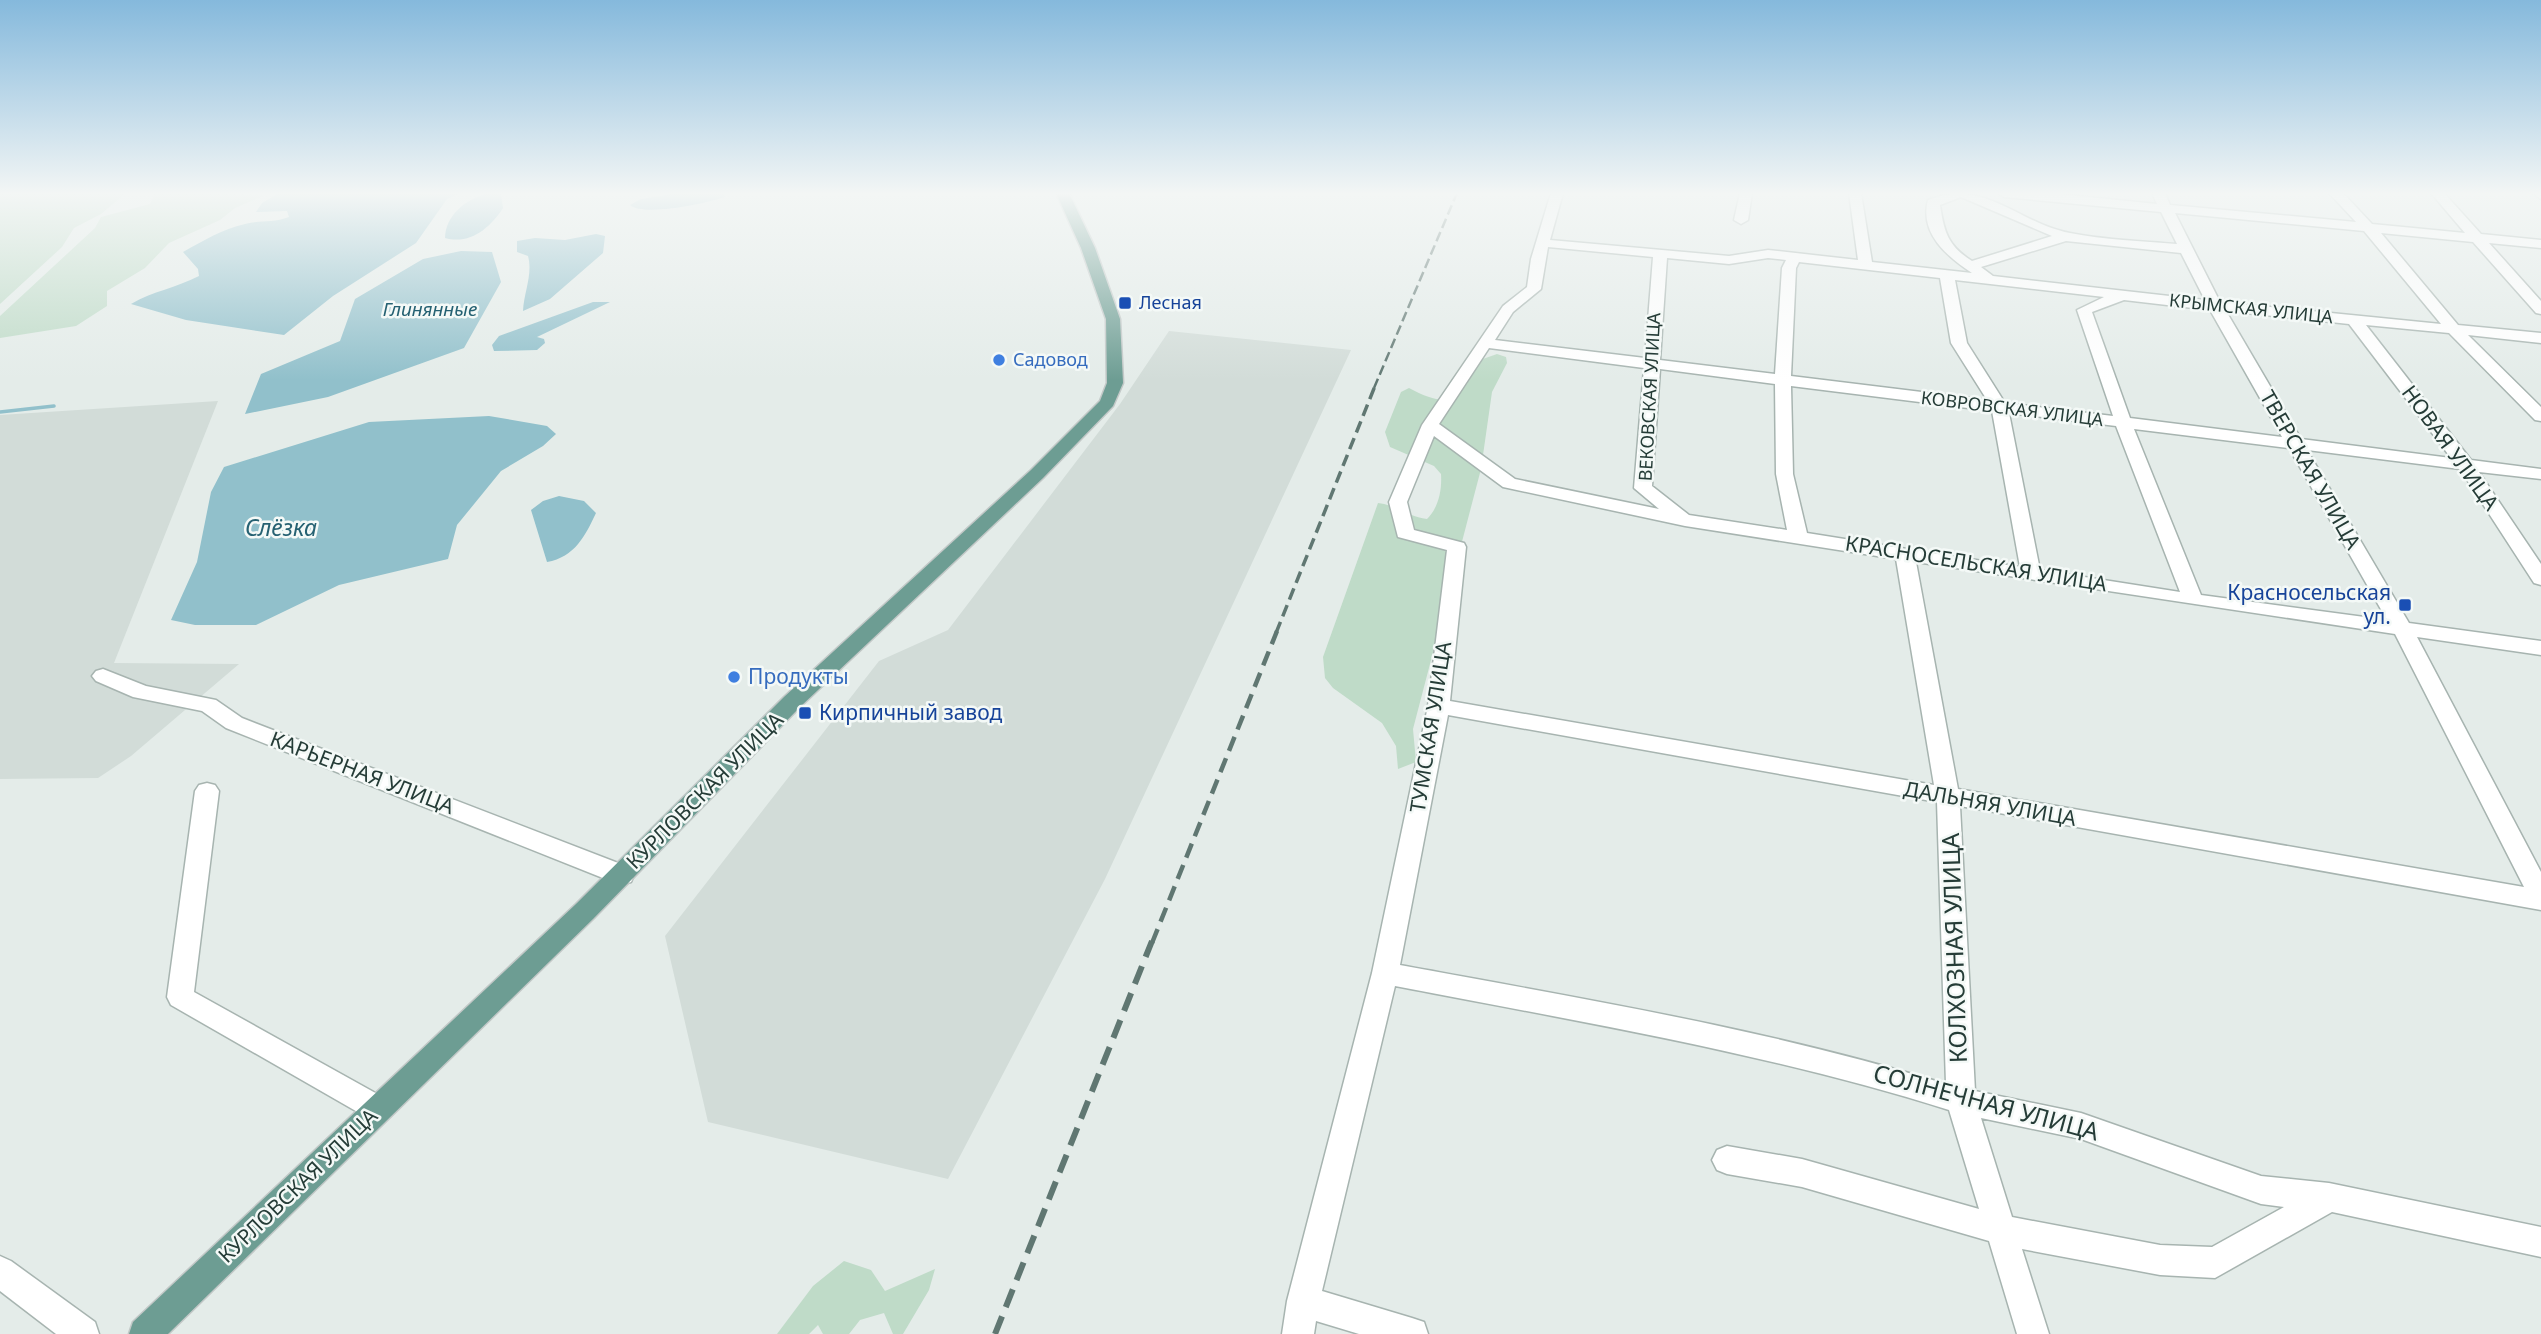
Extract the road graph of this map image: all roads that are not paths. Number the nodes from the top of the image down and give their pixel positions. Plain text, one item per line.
1 (1091, 255) edge
2 (1541, 255) edge
3 (1660, 255) edge
4 (1663, 255) edge
5 (1760, 255) edge
6 (1779, 255) edge
7 (1864, 255) edge
8 (1957, 255) edge
9 (2005, 255) edge
10 (2189, 255) edge
11 (2391, 255) edge
12 (2490, 255) edge
13 (1795, 257) junction
14 (1973, 265) junction
15 (1866, 266) junction
16 (1947, 276) junction
17 (1989, 280) junction
18 (2124, 295) junction
19 (2215, 306) junction
20 (2541, 310) edge
21 (2355, 321) junction
22 (2453, 329) junction
23 (2541, 338) edge
24 (1483, 343) junction
25 (1654, 363) junction
26 (1785, 381) junction
27 (2000, 408) junction
28 (2541, 416) edge
29 (2123, 422) junction
30 (1430, 425) junction
31 (2294, 444) junction
32 (2465, 464) junction
33 (2541, 474) edge
34 (1685, 520) junction
35 (1798, 536) junction
36 (1905, 554) junction
37 (2031, 572) junction
38 (2541, 579) edge
39 (2193, 600) junction
40 (2403, 630) junction
41 (2541, 649) edge
42 (103, 676) dead end
43 (1439, 706) junction
44 (207, 791) dead end
45 (1948, 796) junction
46 (622, 875) junction
47 (2541, 898) edge
48 (1385, 973) junction
49 (1961, 1101) junction
50 (378, 1109) junction
51 (1727, 1160) dead end
52 (2329, 1197) junction
53 (2001, 1230) junction
54 (2541, 1242) edge
55 (0, 1272) edge
56 (1303, 1301) junction
57 (83, 1334) edge
58 (145, 1334) edge
59 (1298, 1334) edge
60 (1412, 1334) edge
61 (2033, 1334) edge

1 - 46 main road, КУРЛОВСКАЯ УЛИЦА
2 - 24 street, ТУМСКАЯ УЛИЦА
3 - 25 street, ВЕКОВСКАЯ УЛИЦА
4 - 5 street, КРЫМСКАЯ УЛИЦА
6 - 13 street, КРЫМСКАЯ УЛИЦА
7 - 15 street
8 - 14 street
9 - 14 street
10 - 19 street, ТВЕРСКАЯ УЛИЦА
11 - 22 street
12 - 20 street
13 - 15 street, КРЫМСКАЯ УЛИЦА
13 - 26 street
14 - 17 street
15 - 16 street, КРЫМСКАЯ УЛИЦА
16 - 17 street, КРЫМСКАЯ УЛИЦА
16 - 27 street
17 - 18 street, КРЫМСКАЯ УЛИЦА
18 - 19 street, КРЫМСКАЯ УЛИЦА
18 - 29 street
19 - 21 street, КРЫМСКАЯ УЛИЦА
19 - 31 street, ТВЕРСКАЯ УЛИЦА
21 - 22 street, КРЫМСКАЯ УЛИЦА
21 - 32 street, НОВАЯ УЛИЦА
22 - 23 street, КРЫМСКАЯ УЛИЦА
22 - 28 street
24 - 25 street, КОВРОВСКАЯ УЛИЦА
24 - 30 street, ТУМСКАЯ УЛИЦА
25 - 26 street, КОВРОВСКАЯ УЛИЦА
25 - 34 street, ВЕКОВСКАЯ УЛИЦА
26 - 27 street, КОВРОВСКАЯ УЛИЦА
26 - 35 street
27 - 29 street, КОВРОВСКАЯ УЛИЦА
27 - 37 street
29 - 31 street, КОВРОВСКАЯ УЛИЦА
29 - 39 street
30 - 34 street, КРАСНОСЕЛЬСКАЯ УЛИЦА
30 - 43 street, ТУМСКАЯ УЛИЦА
31 - 32 street, КОВРОВСКАЯ УЛИЦА
31 - 40 street, ТВЕРСКАЯ УЛИЦА
32 - 33 street, КОВРОВСКАЯ УЛИЦА
32 - 38 street, НОВАЯ УЛИЦА
34 - 35 street, КРАСНОСЕЛЬСКАЯ УЛИЦА
35 - 36 street, КРАСНОСЕЛЬСКАЯ УЛИЦА
36 - 37 street, КРАСНОСЕЛЬСКАЯ УЛИЦА
36 - 45 street, КОЛХОЗНАЯ УЛИЦА
37 - 39 street, КРАСНОСЕЛЬСКАЯ УЛИЦА
39 - 40 street, КРАСНОСЕЛЬСКАЯ УЛИЦА
40 - 41 street, КРАСНОСЕЛЬСКАЯ УЛИЦА
40 - 47 street, ТВЕРСКАЯ УЛИЦА
42 - 46 street, КАРЬЕРНАЯ УЛИЦА
43 - 45 street, ДАЛЬНЯЯ УЛИЦА
43 - 48 street, ТУМСКАЯ УЛИЦА
44 - 50 street
45 - 47 street, ДАЛЬНЯЯ УЛИЦА
45 - 49 street, КОЛХОЗНАЯ УЛИЦА
46 - 50 main road, КУРЛОВСКАЯ УЛИЦА
48 - 49 street, СОЛНЕЧНАЯ УЛИЦА
48 - 56 street, ТУМСКАЯ УЛИЦА
49 - 52 street, СОЛНЕЧНАЯ УЛИЦА
49 - 53 street, КОЛХОЗНАЯ УЛИЦА
50 - 58 main road, КУРЛОВСКАЯ УЛИЦА
51 - 53 street
52 - 53 street
52 - 54 street, СОЛНЕЧНАЯ УЛИЦА
53 - 61 street, КОЛХОЗНАЯ УЛИЦА
55 - 57 street
56 - 59 street, ТУМСКАЯ УЛИЦА
56 - 60 street

